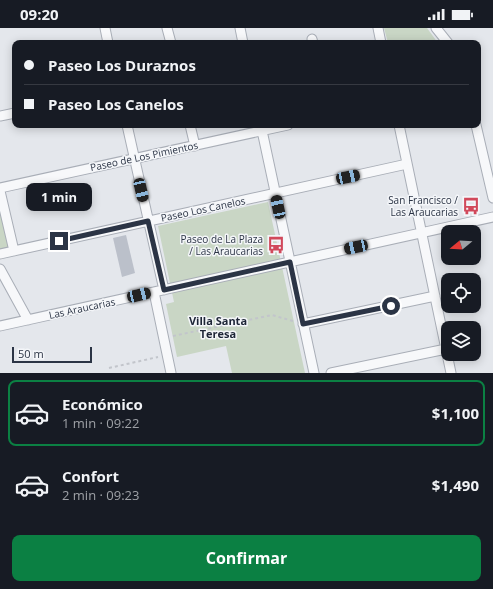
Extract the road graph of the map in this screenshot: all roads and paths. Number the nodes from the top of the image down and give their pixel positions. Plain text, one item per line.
1 (105, 28) edge
2 (167, 28) edge
3 (240, 28) edge
4 (378, 28) edge
5 (436, 28) edge
6 (107, 40) edge
7 (170, 40) edge
8 (242, 40) edge
9 (380, 40) edge
10 (446, 40) edge
11 (12, 114) edge
12 (0, 116) edge
13 (128, 128) edge
14 (191, 128) edge
15 (261, 128) edge
16 (400, 128) edge
17 (477, 128) edge
18 (194, 146) junction
19 (134, 158) junction
20 (407, 164) junction
21 (0, 188) edge
22 (0, 191) edge
23 (275, 193) junction
24 (493, 198) edge
25 (493, 217) edge
26 (148, 221) junction
27 (422, 233) junction
28 (14, 251) junction
29 (0, 254) edge
30 (290, 262) junction
31 (0, 269) edge
32 (164, 290) junction
33 (154, 292) junction
34 (435, 296) junction
35 (28, 320) junction
36 (303, 324) junction
37 (441, 325) edge
38 (0, 326) edge
39 (164, 337) junction
40 (441, 350) edge
41 (167, 355) junction
42 (448, 361) edge
43 (109, 368) dead end
44 (171, 373) edge
45 (314, 373) edge
46 (331, 373) edge
47 (451, 373) edge

1 - 6 street
2 - 7 street
3 - 8 street
4 - 9 street
5 - 10 street
11 - 12 street
13 - 19 street
14 - 18 street
15 - 18 street, Paseo de Los Pimientos
15 - 23 street
16 - 20 street
17 - 24 street
18 - 19 street, Paseo de Los Pimientos
19 - 21 street, Paseo de Los Pimientos
19 - 26 street
20 - 23 street, Paseo Los Canelos
20 - 27 street
22 - 28 street
23 - 26 street, Paseo Los Canelos
23 - 30 street
25 - 27 street, Las Araucarias
26 - 28 street, Paseo Los Canelos
26 - 32 street
27 - 30 street, Las Araucarias
27 - 34 street
28 - 29 street, Paseo Los Canelos
30 - 32 street, Las Araucarias
30 - 36 street
31 - 35 street
32 - 33 street, Las Araucarias
33 - 35 street, Las Araucarias
33 - 39 street
34 - 36 street
34 - 37 street
35 - 38 street, Las Araucarias
36 - 39 path
36 - 45 street
39 - 41 street
40 - 46 street
41 - 43 path
41 - 44 street
42 - 47 street

